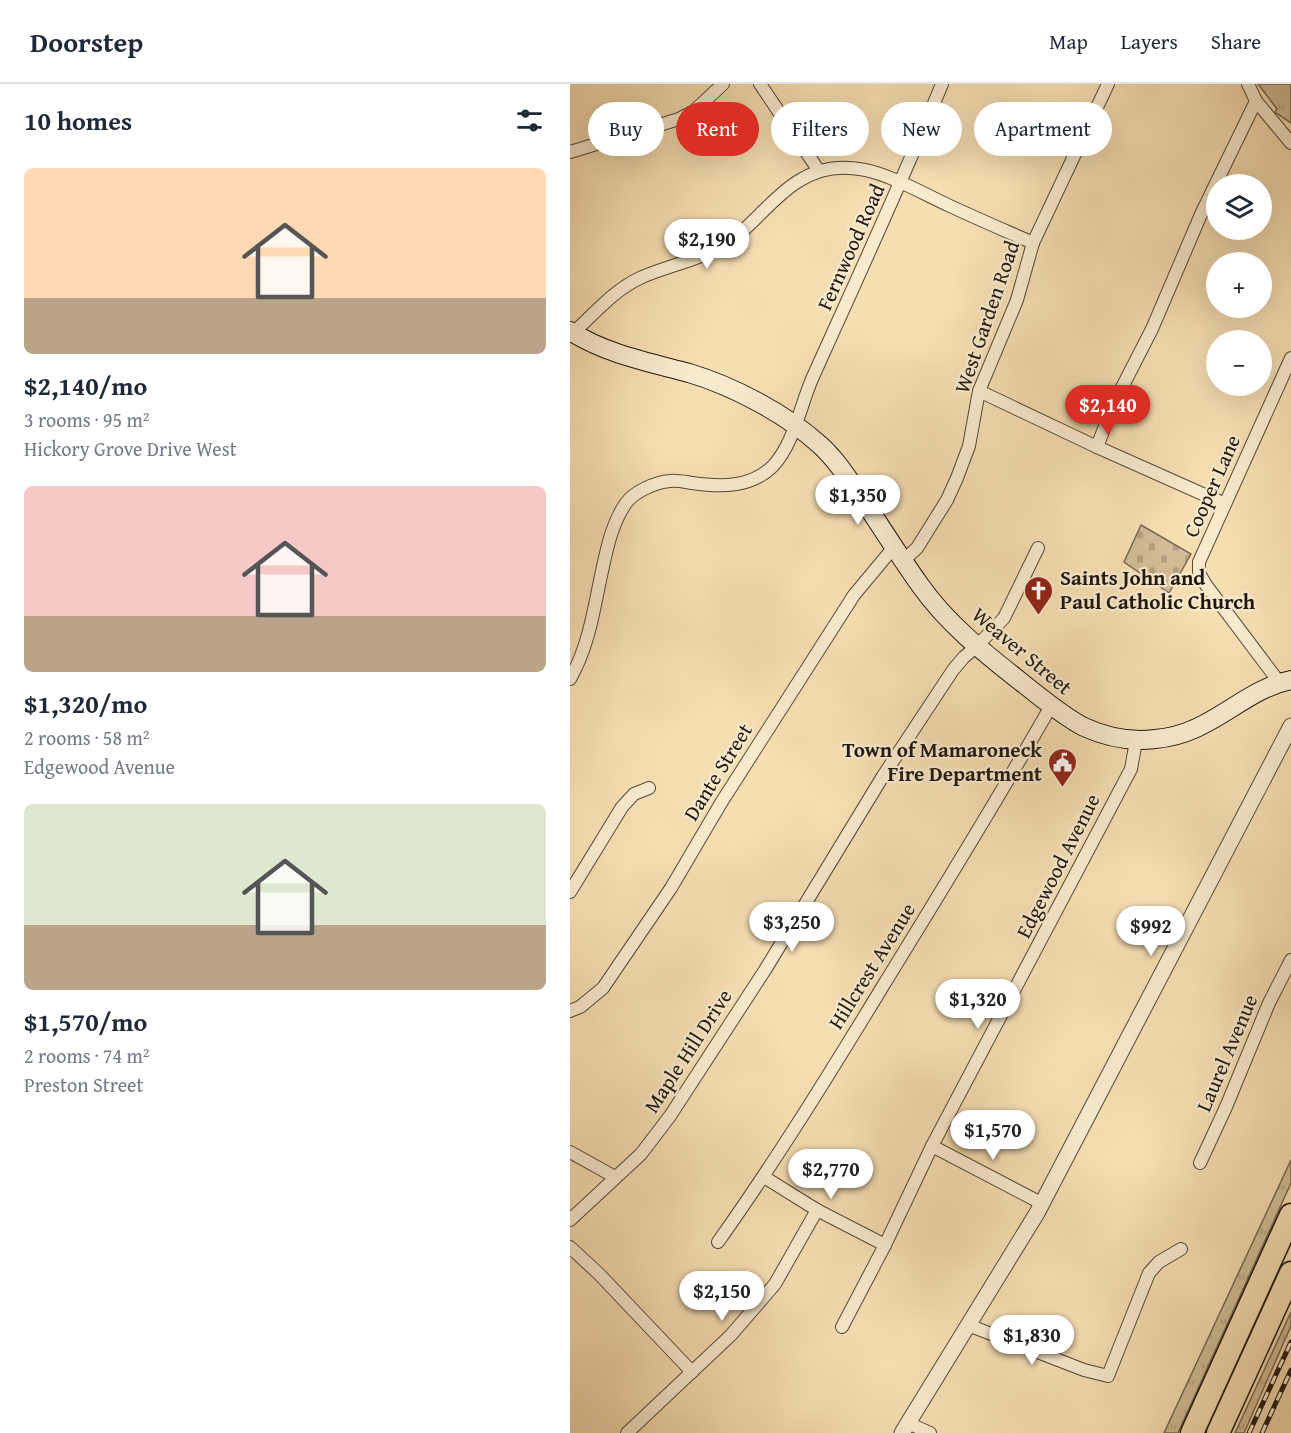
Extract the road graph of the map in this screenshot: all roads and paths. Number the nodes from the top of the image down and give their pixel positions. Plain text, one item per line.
1 (723, 84) edge
2 (760, 84) edge
3 (942, 84) edge
4 (1108, 84) edge
5 (1248, 84) edge
6 (1256, 101) junction
7 (1286, 133) edge
8 (1291, 143) edge
9 (570, 152) edge
10 (819, 171) junction
11 (902, 182) junction
12 (1033, 243) junction
13 (572, 332) edge
14 (1291, 358) edge
15 (980, 391) junction
16 (794, 426) junction
17 (1097, 447) junction
18 (1225, 504) junction
19 (1038, 548) dead end
20 (899, 553) junction
21 (976, 647) junction
22 (570, 679) edge
23 (1285, 681) edge
24 (1051, 706) junction
25 (1291, 726) edge
26 (1136, 741) junction
27 (649, 788) dead end
28 (570, 892) edge
29 (1291, 960) edge
30 (570, 1011) edge
31 (932, 1146) junction
32 (570, 1152) edge
33 (1200, 1162) dead end
34 (615, 1177) junction
35 (764, 1177) junction
36 (1041, 1203) junction
37 (817, 1210) junction
38 (1291, 1215) edge
39 (570, 1220) edge
40 (718, 1242) dead end
41 (885, 1245) junction
42 (570, 1247) edge
43 (1181, 1249) dead end
44 (1291, 1273) edge
45 (968, 1325) junction
46 (842, 1327) dead end
47 (692, 1372) junction
48 (905, 1428) edge
49 (627, 1433) edge
50 (930, 1433) edge
51 (1192, 1433) edge
52 (1218, 1433) edge

1 - 9 street
2 - 10 street
3 - 11 street, Fernwood Road
4 - 12 street, West Garden Road
5 - 6 street
6 - 7 street
6 - 17 street
7 - 8 street
10 - 11 street
10 - 13 street
11 - 12 street
11 - 16 street, Fernwood Road
12 - 15 street, West Garden Road
13 - 16 main road, Weaver Street
14 - 18 street, Cooper Lane
15 - 17 street
15 - 20 street, West Garden Road
16 - 20 main road, Weaver Street
16 - 22 street, Fernwood Road
17 - 18 street
18 - 23 street, Cooper Lane
19 - 21 street, Maple Hill Drive
20 - 21 main road, Weaver Street
20 - 30 street, Dante Street
21 - 24 main road, Weaver Street
21 - 34 street, Maple Hill Drive
23 - 26 main road, Weaver Street
24 - 26 main road, Weaver Street
24 - 35 street, Hillcrest Avenue
25 - 36 street
26 - 31 street, Edgewood Avenue
27 - 28 street
29 - 33 street, Laurel Avenue
31 - 36 street
31 - 41 street, Edgewood Avenue
32 - 34 street
34 - 39 street, Maple Hill Drive
35 - 37 street
35 - 40 street, Hillcrest Avenue
36 - 45 street
37 - 41 street
37 - 47 street
38 - 51 highway
41 - 46 street, Edgewood Avenue
42 - 47 street
43 - 45 street
44 - 52 highway
45 - 48 street
47 - 49 street
48 - 50 street

